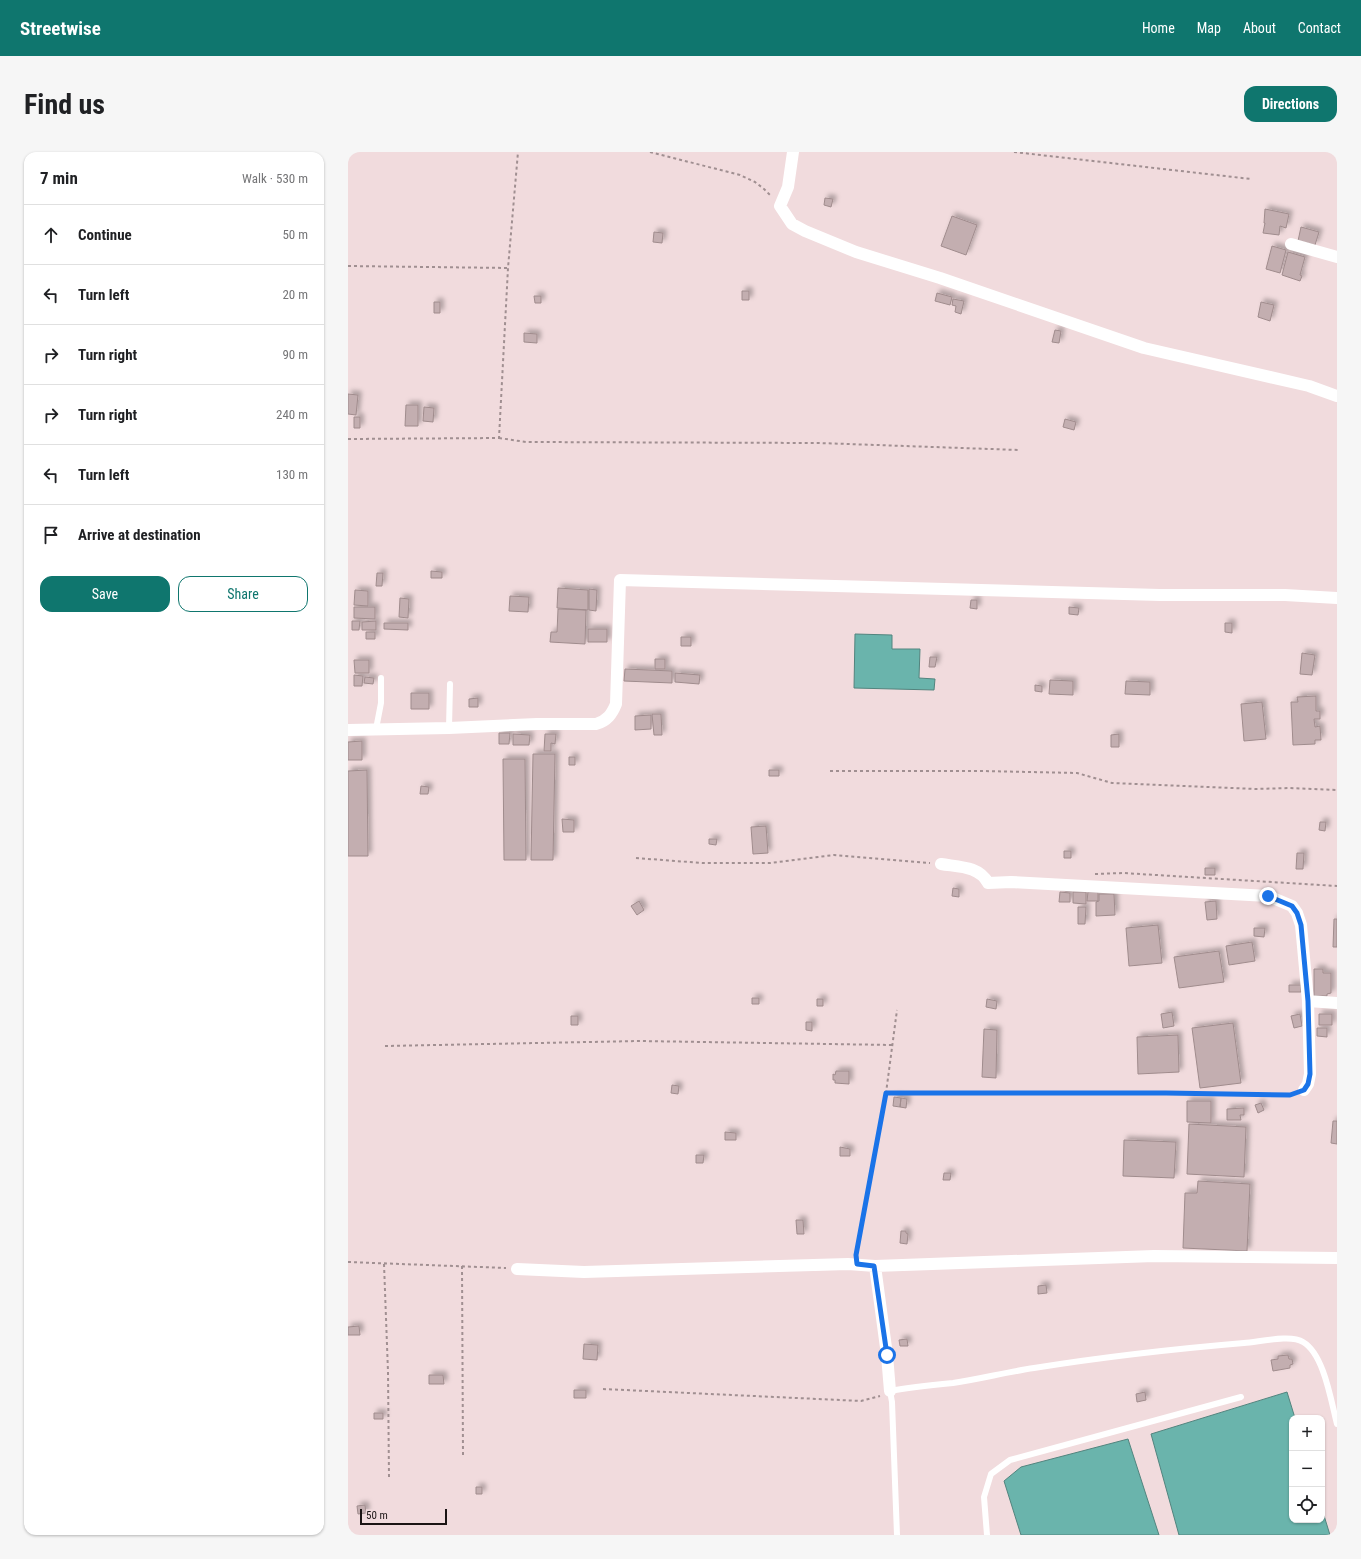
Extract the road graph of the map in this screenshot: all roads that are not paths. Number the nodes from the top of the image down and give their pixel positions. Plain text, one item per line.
1 (793, 152) edge
2 (1291, 244) dead end
3 (1337, 256) edge
4 (1337, 396) edge
5 (1337, 598) edge
6 (381, 678) dead end
7 (450, 684) dead end
8 (449, 728) junction
9 (376, 729) junction
10 (348, 730) edge
11 (941, 864) road end
12 (1308, 1001) junction
13 (1337, 1003) edge
14 (1304, 1090) road end
15 (1337, 1258) edge
16 (874, 1266) junction
17 (517, 1269) road end
18 (890, 1391) junction
19 (1241, 1397) dead end
20 (1337, 1424) edge
21 (897, 1535) edge
22 (987, 1535) edge

1 - 4 street
2 - 3 street
5 - 8 street
6 - 9 lane
7 - 8 lane
8 - 9 street
9 - 10 street
11 - 12 street
12 - 13 street
12 - 14 street
15 - 16 street
16 - 17 street
16 - 18 street
18 - 20 lane
18 - 21 lane
19 - 22 lane

